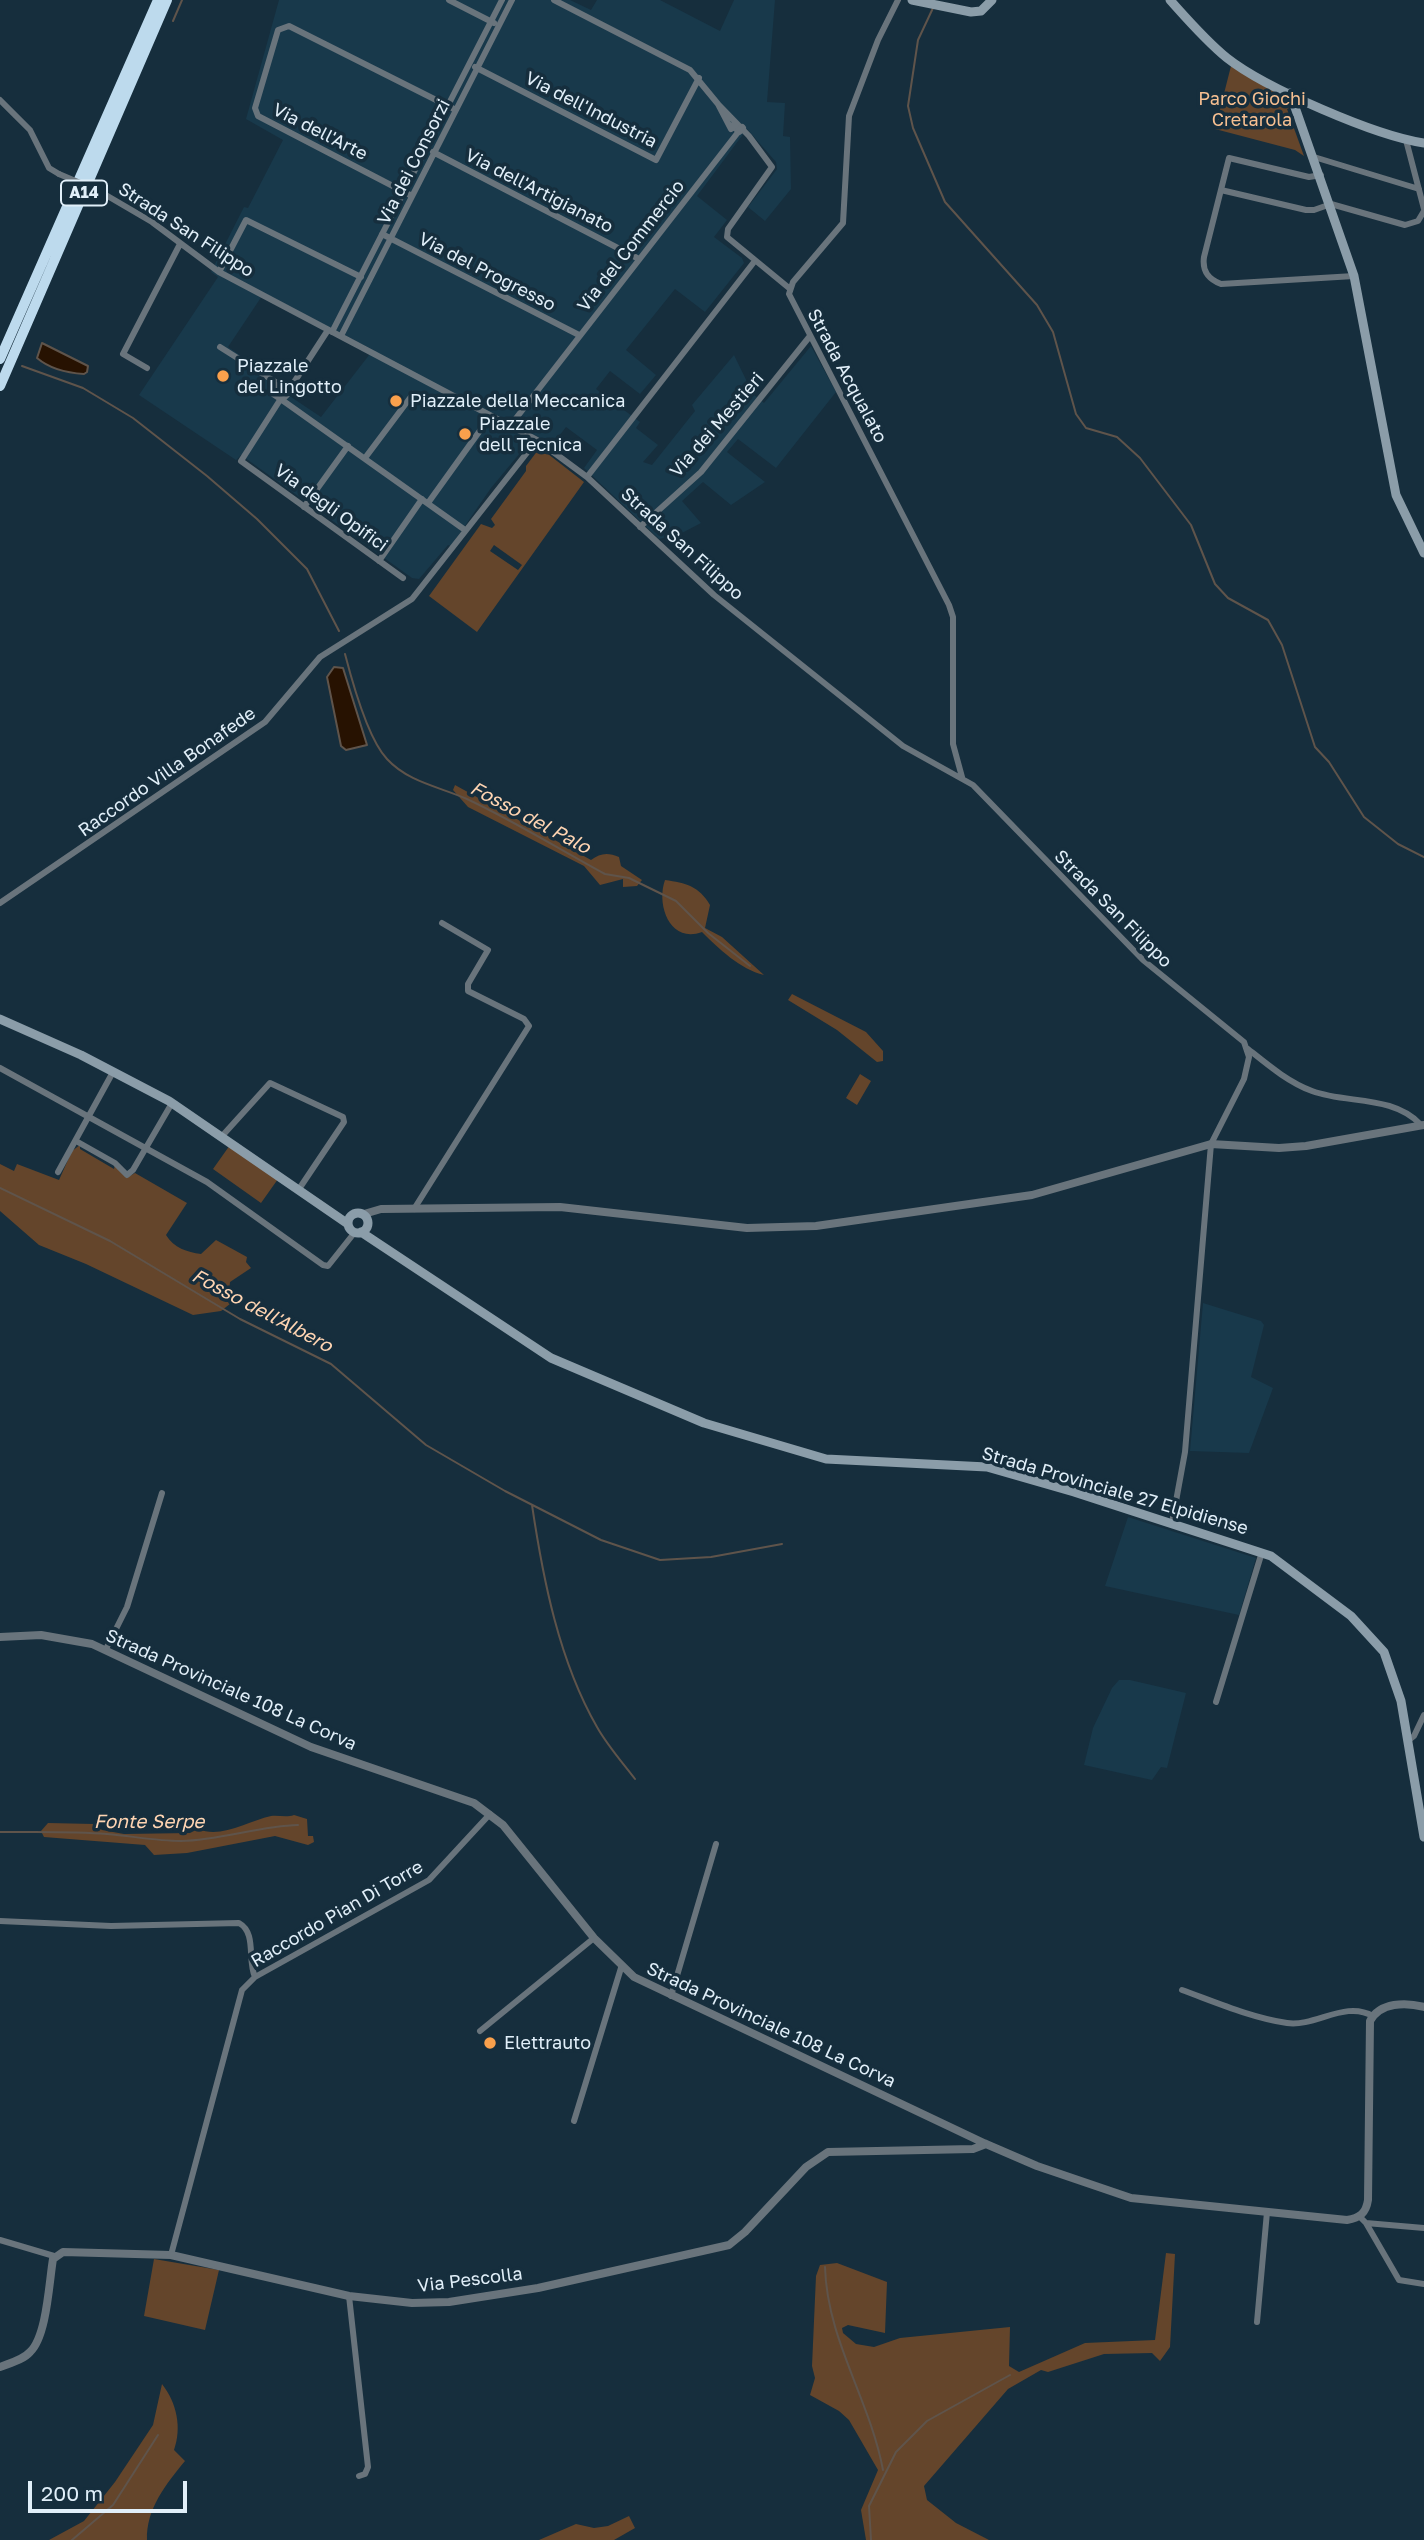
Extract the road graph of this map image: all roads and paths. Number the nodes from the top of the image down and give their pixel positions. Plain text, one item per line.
1 (158, 0) edge
2 (167, 0) edge
3 (449, 0) edge
4 (502, 0) edge
5 (512, 0) edge
6 (554, 0) edge
7 (898, 0) edge
8 (992, 0) edge
9 (1170, 0) edge
10 (915, 1) edge
11 (491, 21) junction
12 (499, 26) junction
13 (469, 64) junction
14 (477, 68) junction
15 (699, 78) junction
16 (1290, 93) junction
17 (1303, 98) junction
18 (0, 100) edge
19 (718, 104) junction
20 (447, 106) junction
21 (1296, 107) junction
22 (456, 110) junction
23 (1300, 120) junction
24 (730, 125) junction
25 (740, 130) junction
26 (1406, 139) junction
27 (730, 141) junction
28 (1424, 143) edge
29 (425, 148) junction
30 (434, 153) junction
31 (1314, 156) junction
32 (1321, 175) junction
33 (1419, 189) junction
34 (1221, 190) junction
35 (404, 191) junction
36 (412, 196) junction
37 (1331, 204) junction
38 (1424, 210) edge
39 (382, 234) junction
40 (391, 238) junction
41 (180, 244) junction
42 (639, 259) junction
43 (754, 262) junction
44 (219, 272) junction
45 (360, 276) junction
46 (1354, 276) junction
47 (369, 281) junction
48 (789, 288) junction
49 (330, 331) junction
50 (579, 335) junction
51 (341, 336) junction
52 (810, 337) junction
53 (220, 347) dead end
54 (0, 359) edge
55 (147, 368) dead end
56 (302, 372) junction
57 (0, 386) edge
58 (277, 386) junction
59 (413, 394) dead end
60 (283, 399) junction
61 (484, 425) dead end
62 (510, 426) junction
63 (537, 440) junction
64 (348, 446) junction
65 (365, 458) junction
66 (587, 477) junction
67 (425, 501) junction
68 (304, 507) junction
69 (640, 527) junction
70 (466, 530) junction
71 (1424, 553) edge
72 (379, 561) junction
73 (403, 578) dead end
74 (962, 778) junction
75 (0, 903) edge
76 (442, 923) dead end
77 (0, 1019) edge
78 (1248, 1049) junction
79 (0, 1068) edge
80 (113, 1072) junction
81 (172, 1103) junction
82 (90, 1116) junction
83 (1422, 1124) edge
84 (223, 1135) junction
85 (76, 1141) junction
86 (1211, 1144) junction
87 (146, 1147) junction
88 (58, 1172) dead end
89 (299, 1189) junction
90 (330, 1209) junction
91 (414, 1209) junction
92 (359, 1226) junction
93 (162, 1493) dead end
94 (1172, 1523) junction
95 (1262, 1552) junction
96 (0, 1637) edge
97 (106, 1649) junction
98 (1216, 1702) dead end
99 (1424, 1715) edge
100 (1409, 1740) junction
101 (490, 1814) junction
102 (1424, 1837) edge
103 (716, 1844) dead end
104 (0, 1921) edge
105 (594, 1938) junction
106 (621, 1968) junction
107 (255, 1977) junction
108 (1182, 1990) dead end
109 (671, 1996) junction
110 (1424, 2007) edge
111 (1373, 2016) junction
112 (480, 2031) dead end
113 (574, 2121) dead end
114 (986, 2144) junction
115 (1267, 2212) junction
116 (1363, 2220) junction
117 (1424, 2228) edge
118 (0, 2240) edge
119 (171, 2255) junction
120 (54, 2256) junction
121 (1424, 2284) edge
122 (349, 2296) junction
123 (1257, 2322) dead end
124 (0, 2367) edge
125 (359, 2476) dead end

1 - 54 highway, A14
2 - 57 highway, A14
3 - 11 street
4 - 11 street, Via dei Consorzi
5 - 12 street, Via dei Consorzi
6 - 15 street
7 - 48 street
8 - 10 main road
9 - 16 main road
11 - 12 street
11 - 13 street, Via dei Consorzi
12 - 14 street, Via dei Consorzi
13 - 14 street, Via dell'Industria
13 - 20 street, Via dei Consorzi
14 - 15 street, Via dell'Industria
14 - 22 street, Via dei Consorzi
15 - 19 street
16 - 17 main road
16 - 21 main road
17 - 21 main road
17 - 23 main road
17 - 26 main road
18 - 41 street, Strada San Filippo, bridge
19 - 24 street
19 - 25 street
20 - 22 street
20 - 29 street, Via dei Consorzi
20 - 35 street, Via dell'Arte
21 - 23 main road
22 - 30 street, Via dei Consorzi
23 - 31 main road
24 - 25 street
24 - 27 street
25 - 27 street, Via del Commercio
25 - 43 street
26 - 28 main road
26 - 33 street
27 - 42 street, Via del Commercio
29 - 30 street, Via dell'Artigianato
29 - 35 street, Via dei Consorzi
30 - 36 street, Via dei Consorzi
30 - 42 street, Via dell'Artigianato
31 - 32 main road
31 - 33 street
32 - 34 street
32 - 37 main road
33 - 38 street
34 - 37 street
34 - 46 street
35 - 36 street, Via dell'Arte
35 - 39 street, Via dei Consorzi
36 - 40 street, Via dei Consorzi
37 - 38 street
37 - 46 main road
39 - 40 street, Via del Progresso
39 - 45 street, Via dei Consorzi
40 - 47 street, Via dei Consorzi
40 - 50 street, Via del Progresso
41 - 44 street, Strada San Filippo
41 - 55 street
42 - 50 street, Via del Commercio
43 - 48 street
43 - 66 street
44 - 45 street
44 - 49 street, Strada San Filippo
45 - 47 street
45 - 49 street, Via dei Consorzi
46 - 71 main road
47 - 51 street, Via dei Consorzi
48 - 52 street, Strada Acqualato
49 - 51 street, Strada San Filippo
49 - 56 street, Via dei Consorzi
50 - 62 street, Via del Commercio
51 - 62 street, Strada San Filippo
52 - 69 street, Via dei Mestieri
52 - 74 street, Strada Acqualato
53 - 58 street
56 - 58 street
56 - 60 street, Via dei Consorzi
58 - 60 street
58 - 60 street
59 - 65 street
60 - 64 street
60 - 68 street, Via degli Opifici
61 - 67 street
62 - 63 street, Strada San Filippo
63 - 66 street, Strada San Filippo
63 - 70 street, Raccordo Villa Bonafede
64 - 65 street
64 - 68 street
65 - 67 street
66 - 69 street, Strada San Filippo
67 - 70 street
67 - 72 street
68 - 72 street, Via degli Opifici
69 - 74 street, Strada San Filippo
70 - 75 street, Raccordo Villa Bonafede
72 - 73 street, Via degli Opifici
74 - 78 street, Strada San Filippo
76 - 91 street
77 - 80 main road, Strada Provinciale 27 Elpidiense
78 - 83 street, Strada San Filippo
78 - 86 street
79 - 82 street
80 - 81 main road, Strada Provinciale 27 Elpidiense
80 - 82 street
81 - 84 main road, Strada Provinciale 27 Elpidiense
81 - 87 street
82 - 85 street
82 - 87 street
83 - 86 street
84 - 89 main road, Strada Provinciale 27 Elpidiense
84 - 89 street
85 - 87 street
85 - 88 street
86 - 91 street
86 - 94 street
87 - 92 street
89 - 90 main road, Strada Provinciale 27 Elpidiense
90 - 92 main road, Strada Provinciale 27 Elpidiense
90 - 92 main road, Strada Provinciale 27 Elpidiense
91 - 92 street
92 - 94 main road, Strada Provinciale 27 Elpidiense
93 - 97 street
94 - 95 main road, Strada Provinciale 27 Elpidiense
95 - 98 street
95 - 100 main road, Strada Provinciale 27 Elpidiense
96 - 97 street, Strada Provinciale 108 La Corva
97 - 101 street, Strada Provinciale 108 La Corva
99 - 100 street
100 - 102 main road, Strada Provinciale 27 Elpidiense
101 - 105 street, Strada Provinciale 108 La Corva
101 - 107 street, Raccordo Pian Di Torre
103 - 109 street
104 - 107 street
105 - 106 street, Strada Provinciale 108 La Corva
105 - 112 street
106 - 109 street, Strada Provinciale 108 La Corva
106 - 113 street
107 - 119 street, Raccordo Pian Di Torre
108 - 111 street
109 - 114 street, Strada Provinciale 108 La Corva
110 - 111 street
111 - 116 street
114 - 115 street, Strada Provinciale 108 La Corva
114 - 122 street, Via Pescolla
115 - 116 street, Strada Provinciale 108 La Corva
115 - 123 street
116 - 117 street
116 - 121 street
118 - 120 street
119 - 120 street, Via Pescolla
119 - 122 street, Via Pescolla
120 - 124 street
122 - 125 street

